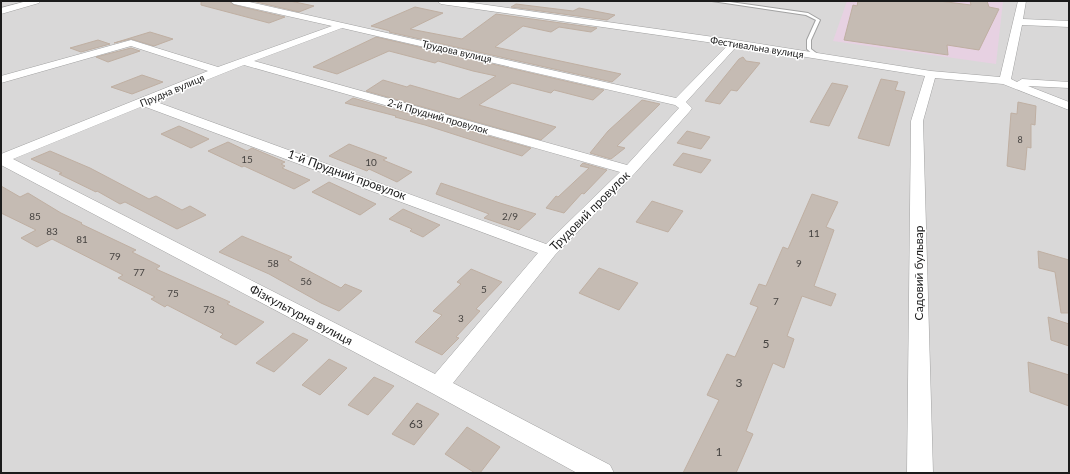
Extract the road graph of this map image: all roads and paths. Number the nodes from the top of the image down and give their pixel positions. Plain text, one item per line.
1 (36, 1) edge
2 (234, 1) edge
3 (441, 1) edge
4 (714, 1) edge
5 (1022, 1) edge
6 (1, 11) edge
7 (1018, 22) junction
8 (1069, 24) edge
9 (343, 25) junction
10 (735, 43) junction
11 (818, 56) junction
12 (245, 62) junction
13 (218, 71) junction
14 (931, 74) junction
15 (1, 80) edge
16 (1006, 82) junction
17 (1069, 85) edge
18 (145, 102) junction
19 (679, 102) junction
20 (1069, 106) edge
21 (1, 159) edge
22 (630, 170) junction
23 (549, 251) junction
24 (438, 386) junction
25 (601, 473) edge
26 (920, 473) edge

1 - 6 street
2 - 9 street, Трудова вулиця
3 - 10 street, Фестивальна вулиця
4 - 11 lane
5 - 7 street
7 - 8 street
7 - 16 street
9 - 12 street, Прудна вулиця
9 - 19 street, Трудова вулиця
10 - 11 street, Фестивальна вулиця
10 - 19 street
11 - 14 street, Фестивальна вулиця
12 - 13 street, Прудна вулиця
12 - 22 street, 2-й Прудний провулок
13 - 15 street
13 - 18 street, Прудна вулиця
14 - 16 street, Фестивальна вулиця
14 - 26 street, Садовий бульвар
16 - 17 street
16 - 20 street, Фестивальна вулиця
18 - 21 street, Прудна вулиця
18 - 23 street, 1-й Прудний провулок
19 - 22 street, Трудовий провулок
21 - 24 street, Фізкультурна вулиця
22 - 23 street, Трудовий провулок
23 - 24 street, Трудовий провулок
24 - 25 street, Фізкультурна вулиця

